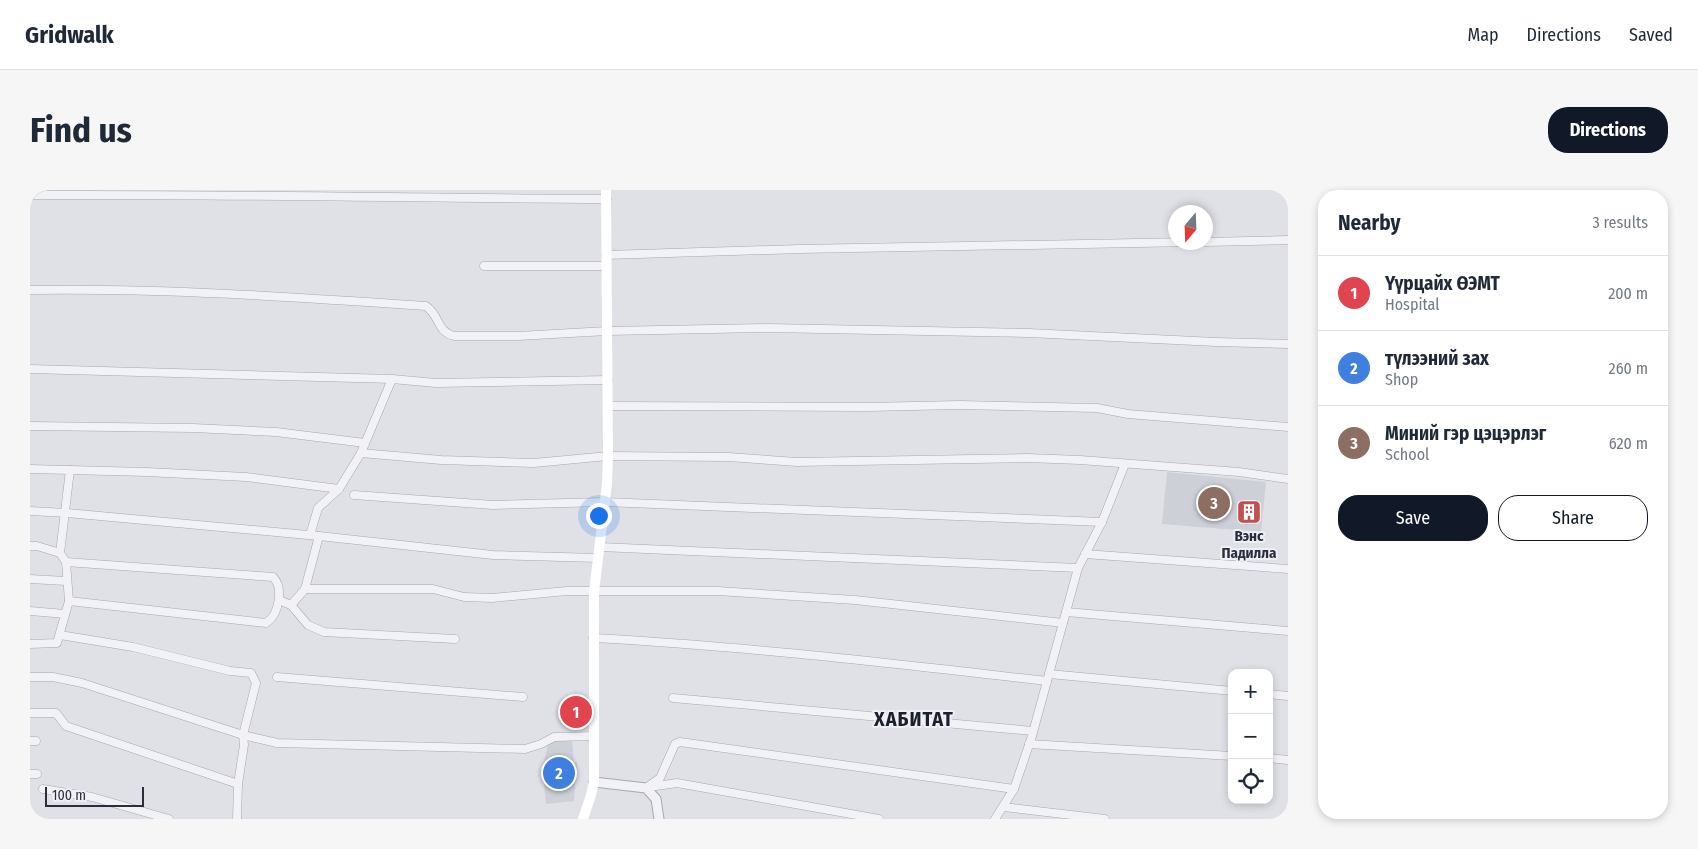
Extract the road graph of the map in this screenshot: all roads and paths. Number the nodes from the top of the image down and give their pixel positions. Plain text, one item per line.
1 (606, 194) edge
2 (30, 196) edge
3 (1288, 240) edge
4 (1168, 242) edge
5 (1213, 242) edge
6 (606, 255) junction
7 (484, 266) dead end
8 (606, 266) junction
9 (30, 290) edge
10 (607, 331) junction
11 (1288, 344) edge
12 (30, 369) edge
13 (392, 380) junction
14 (608, 380) junction
15 (608, 406) junction
16 (30, 426) edge
17 (1288, 427) edge
18 (366, 442) junction
19 (361, 453) junction
20 (608, 456) junction
21 (1126, 464) junction
22 (30, 470) edge
23 (70, 470) junction
24 (1288, 478) edge
25 (339, 489) junction
26 (354, 494) dead end
27 (605, 502) junction
28 (30, 511) edge
29 (66, 513) junction
30 (1102, 522) junction
31 (310, 535) junction
32 (319, 536) junction
33 (30, 546) edge
34 (600, 547) junction
35 (60, 553) junction
36 (1085, 554) junction
37 (598, 558) junction
38 (66, 562) junction
39 (1078, 568) junction
40 (1288, 569) edge
41 (30, 579) edge
42 (66, 581) junction
43 (305, 589) junction
44 (594, 592) junction
45 (279, 600) junction
46 (69, 602) junction
47 (291, 605) junction
48 (30, 611) edge
49 (1066, 612) junction
50 (65, 614) junction
51 (1063, 623) junction
52 (1288, 631) edge
53 (60, 635) junction
54 (593, 638) junction
55 (455, 639) dead end
56 (30, 644) edge
57 (277, 677) dead end
58 (30, 678) edge
59 (1048, 678) junction
60 (1228, 691) edge
61 (1273, 694) edge
62 (1288, 696) edge
63 (523, 697) dead end
64 (673, 698) dead end
65 (30, 713) edge
66 (1033, 731) junction
67 (243, 735) junction
68 (594, 736) junction
69 (1029, 744) junction
70 (1228, 756) edge
71 (1273, 758) edge
72 (1288, 760) edge
73 (594, 782) junction
74 (238, 784) junction
75 (646, 788) junction
76 (43, 789) dead end
77 (1014, 789) junction
78 (1004, 807) junction
79 (661, 818) edge
80 (168, 819) edge
81 (237, 819) edge
82 (583, 819) edge
83 (879, 819) edge
84 (996, 819) edge
85 (1105, 819) edge

1 - 2 street
1 - 6 main road
3 - 5 street
4 - 6 street
6 - 8 main road
7 - 8 street
8 - 10 main road
9 - 10 street
10 - 11 street
10 - 14 main road
12 - 13 street
13 - 14 street
13 - 18 street
14 - 15 main road
15 - 17 street
15 - 20 main road
16 - 18 street
18 - 19 street
19 - 20 street
19 - 25 street
20 - 21 street
20 - 27 main road
21 - 24 street
21 - 30 street
22 - 23 street
23 - 25 street
23 - 29 street
25 - 31 street
26 - 27 street
27 - 30 street
27 - 34 main road
28 - 29 street
29 - 31 street
29 - 35 street
30 - 36 street
31 - 32 street
32 - 37 street
32 - 43 street
33 - 35 street
34 - 37 main road
34 - 39 street
35 - 38 street
36 - 39 street
36 - 40 street
37 - 44 main road
38 - 42 street
38 - 45 street
39 - 49 street
41 - 42 street
42 - 46 street
43 - 44 street
43 - 47 street
44 - 51 street
44 - 54 main road
45 - 46 street
45 - 47 street
46 - 50 street
47 - 55 street
48 - 50 street
49 - 51 street
49 - 52 street
50 - 53 street
51 - 59 street
53 - 56 street
53 - 67 street
54 - 59 street
54 - 68 main road
57 - 63 street
58 - 67 street
59 - 60 street
59 - 66 street
61 - 62 street
64 - 66 street
65 - 74 street
66 - 69 street
67 - 68 street
67 - 74 street
68 - 73 main road
69 - 70 street
69 - 77 street
71 - 72 street
73 - 75 street
73 - 82 main road
74 - 81 street
75 - 77 street
75 - 79 street
75 - 83 street
76 - 80 street
77 - 78 street
78 - 84 street
78 - 85 street

